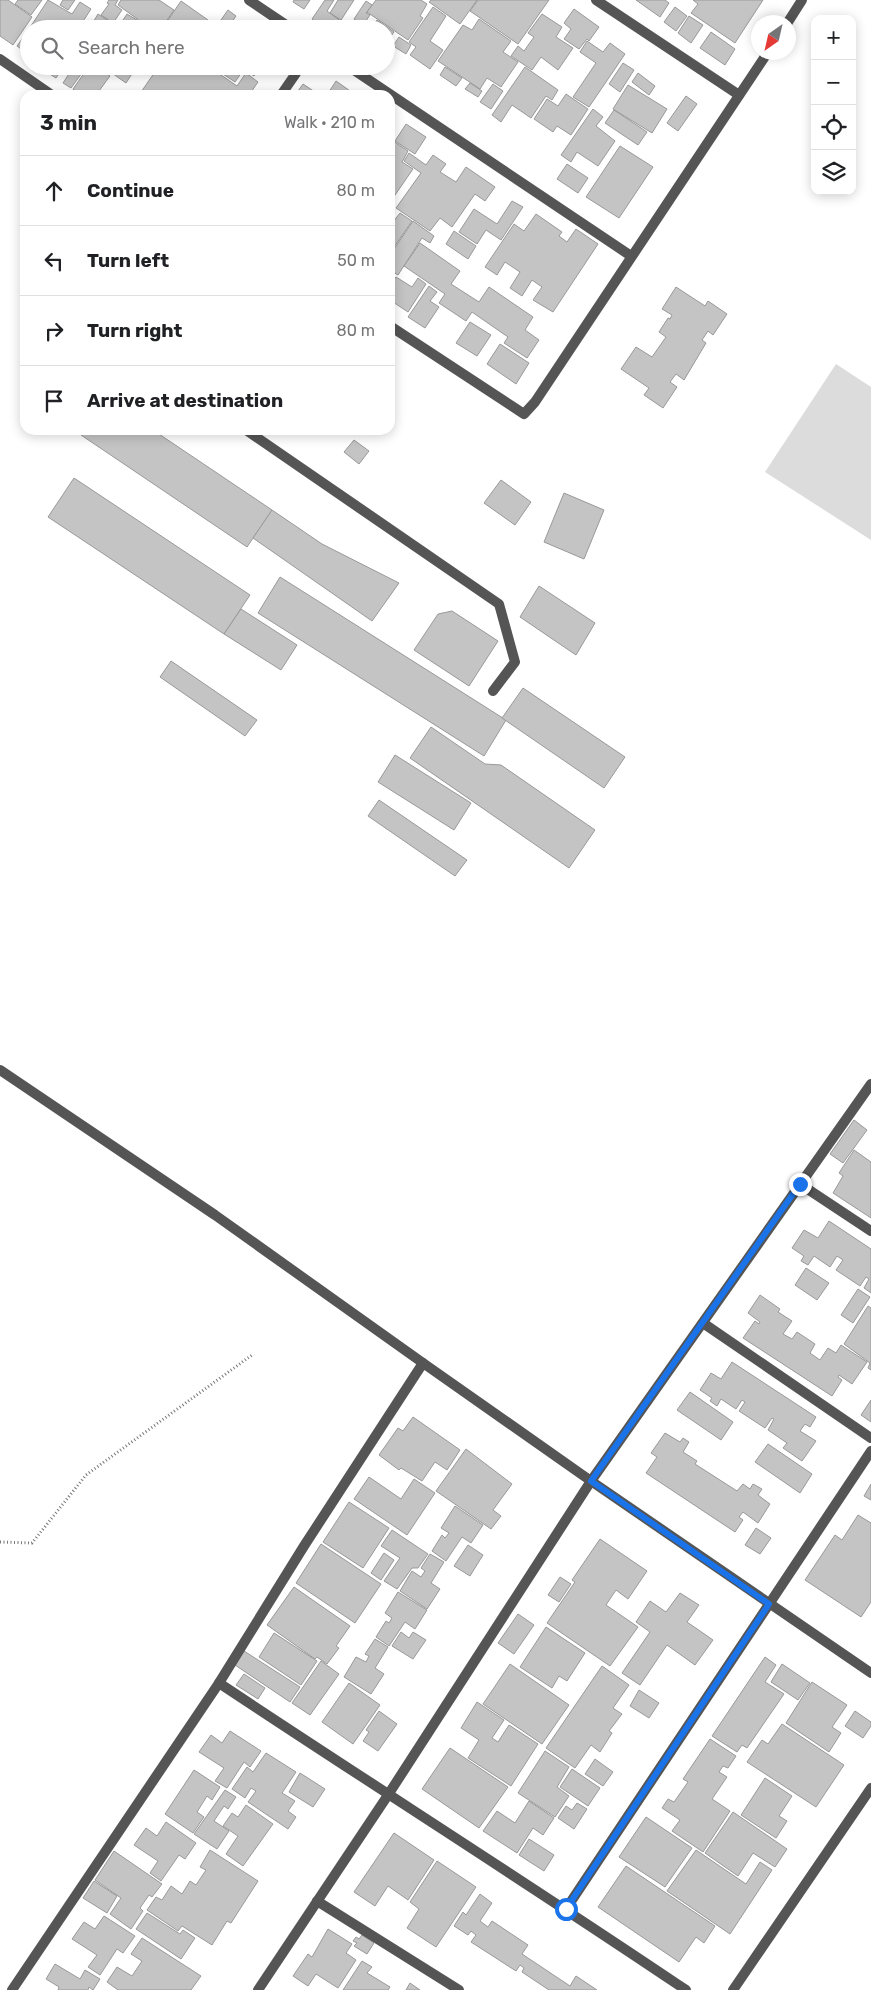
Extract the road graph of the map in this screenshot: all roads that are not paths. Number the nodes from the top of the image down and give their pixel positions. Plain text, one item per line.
1 (249, 0) edge
2 (596, 0) edge
3 (802, 0) edge
4 (792, 15) edge
5 (279, 20) edge
6 (0, 59) edge
7 (763, 60) edge
8 (20, 73) edge
9 (23, 75) edge
10 (295, 75) edge
11 (361, 75) edge
12 (45, 90) edge
13 (284, 90) edge
14 (384, 90) edge
15 (739, 95) junction
16 (395, 98) edge
17 (631, 256) junction
18 (395, 329) edge
19 (253, 435) edge
20 (493, 691) dead end
21 (0, 1070) edge
22 (871, 1084) edge
23 (800, 1184) junction
24 (871, 1231) edge
25 (703, 1323) junction
26 (423, 1363) junction
27 (871, 1438) edge
28 (871, 1452) edge
29 (591, 1481) junction
30 (769, 1604) junction
31 (871, 1673) edge
32 (219, 1683) junction
33 (871, 1788) edge
34 (388, 1795) junction
35 (317, 1901) junction
36 (566, 1909) junction
37 (12, 1990) edge
38 (258, 1990) edge
39 (459, 1990) edge
40 (686, 1990) edge
41 (734, 1990) edge

1 - 5 street
2 - 15 street
3 - 4 street
6 - 8 street
7 - 15 street
9 - 12 street
10 - 13 street
11 - 14 street
15 - 17 street
16 - 17 street
17 - 18 street
19 - 20 street
21 - 26 street
22 - 23 street
23 - 24 street
23 - 25 street
25 - 27 street
25 - 29 street
26 - 29 street
26 - 32 street
28 - 30 street
29 - 30 street
29 - 34 street
30 - 31 street
30 - 36 street
32 - 34 street
32 - 37 street
33 - 41 street
34 - 35 street
34 - 36 street
35 - 38 street
35 - 39 street
36 - 40 street

